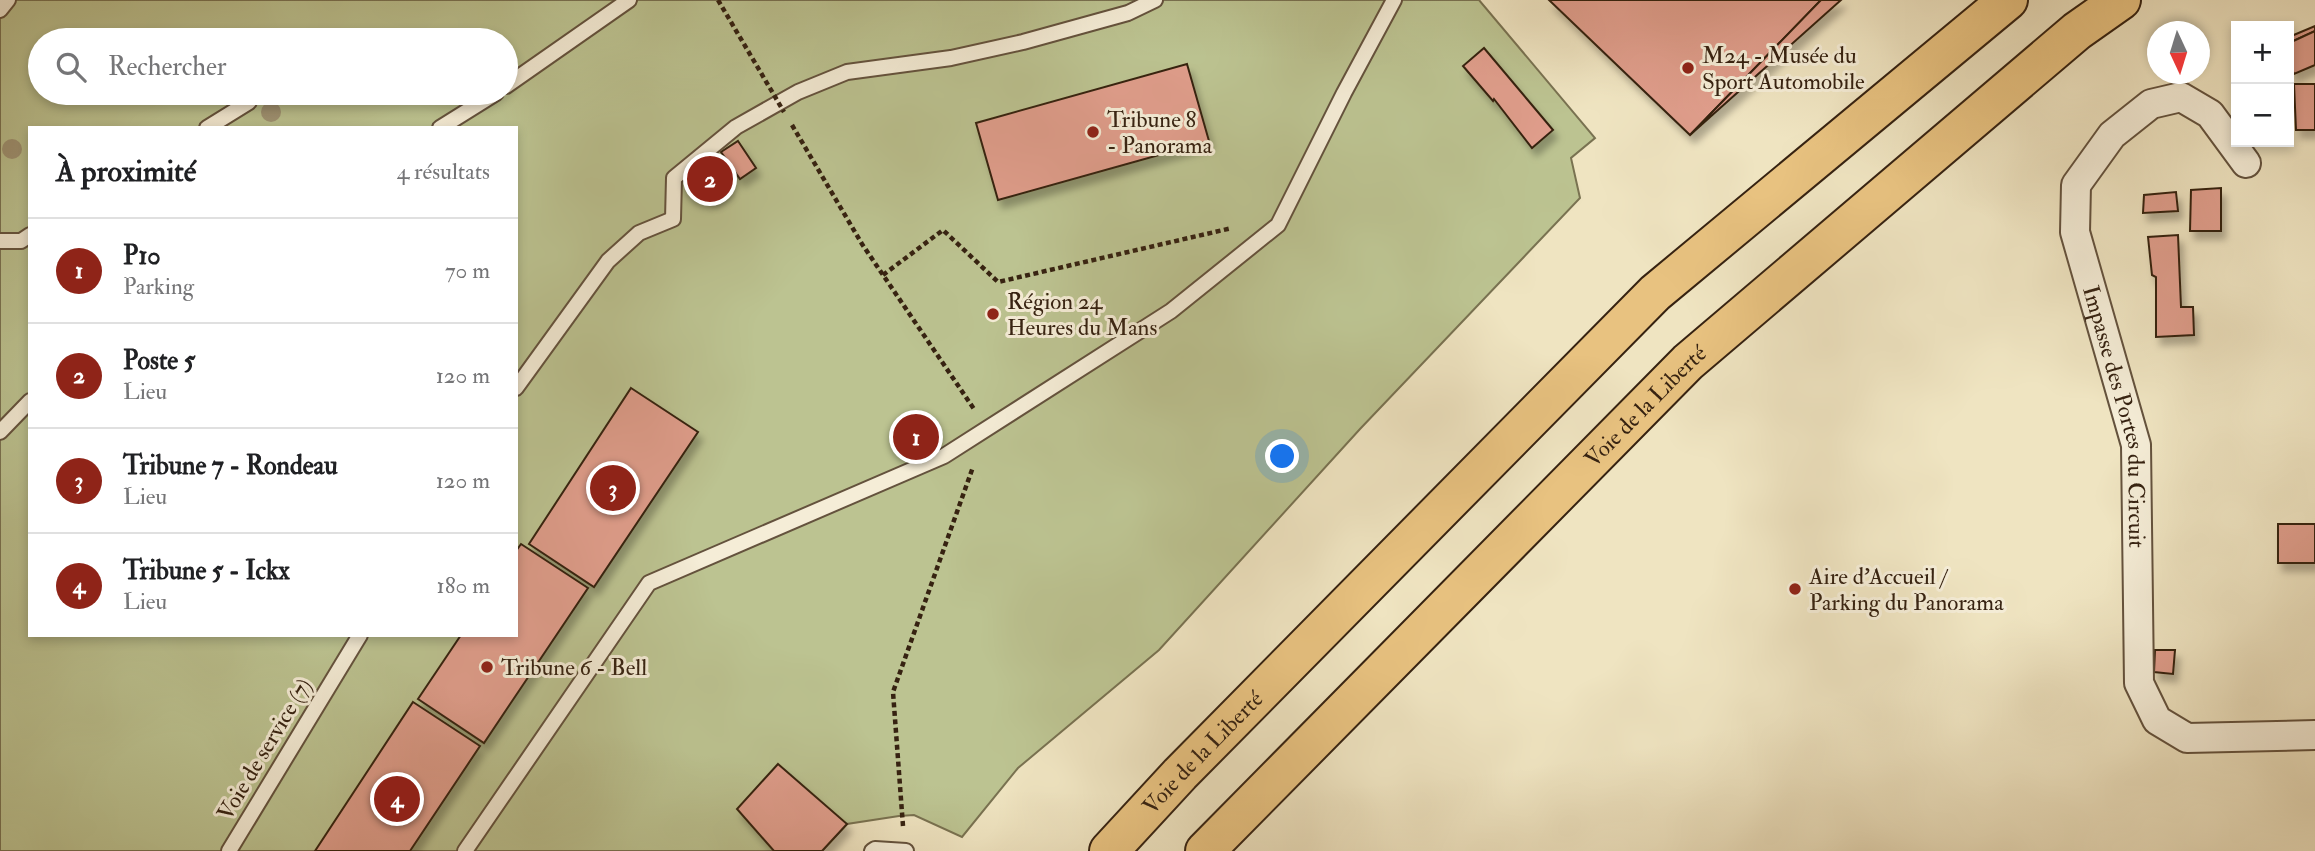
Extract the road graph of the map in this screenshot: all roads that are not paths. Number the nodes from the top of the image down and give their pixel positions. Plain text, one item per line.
1 (8, 0) edge
2 (629, 0) edge
3 (1154, 0) edge
4 (1394, 0) edge
5 (2008, 0) edge
6 (2121, 0) edge
7 (0, 9) edge
8 (518, 78) edge
9 (245, 105) edge
10 (477, 105) edge
11 (210, 126) edge
12 (443, 126) edge
13 (2246, 163) dead end
14 (28, 236) edge
15 (0, 241) edge
16 (518, 385) edge
17 (28, 403) edge
18 (0, 432) edge
19 (359, 637) edge
20 (2315, 735) edge
21 (229, 851) edge
22 (465, 851) edge
23 (872, 851) edge
24 (905, 851) edge
25 (1109, 851) edge
26 (1205, 851) edge

1 - 7 lane
2 - 8 lane
3 - 16 lane
4 - 22 lane
5 - 25 highway, Voie de la Liberté
6 - 26 highway, Voie de la Liberté
9 - 11 lane
10 - 12 lane
13 - 20 street, Impasse des Portes du Circuit
14 - 15 lane
17 - 18 lane
19 - 21 lane, Voie de service (7)
23 - 24 lane

